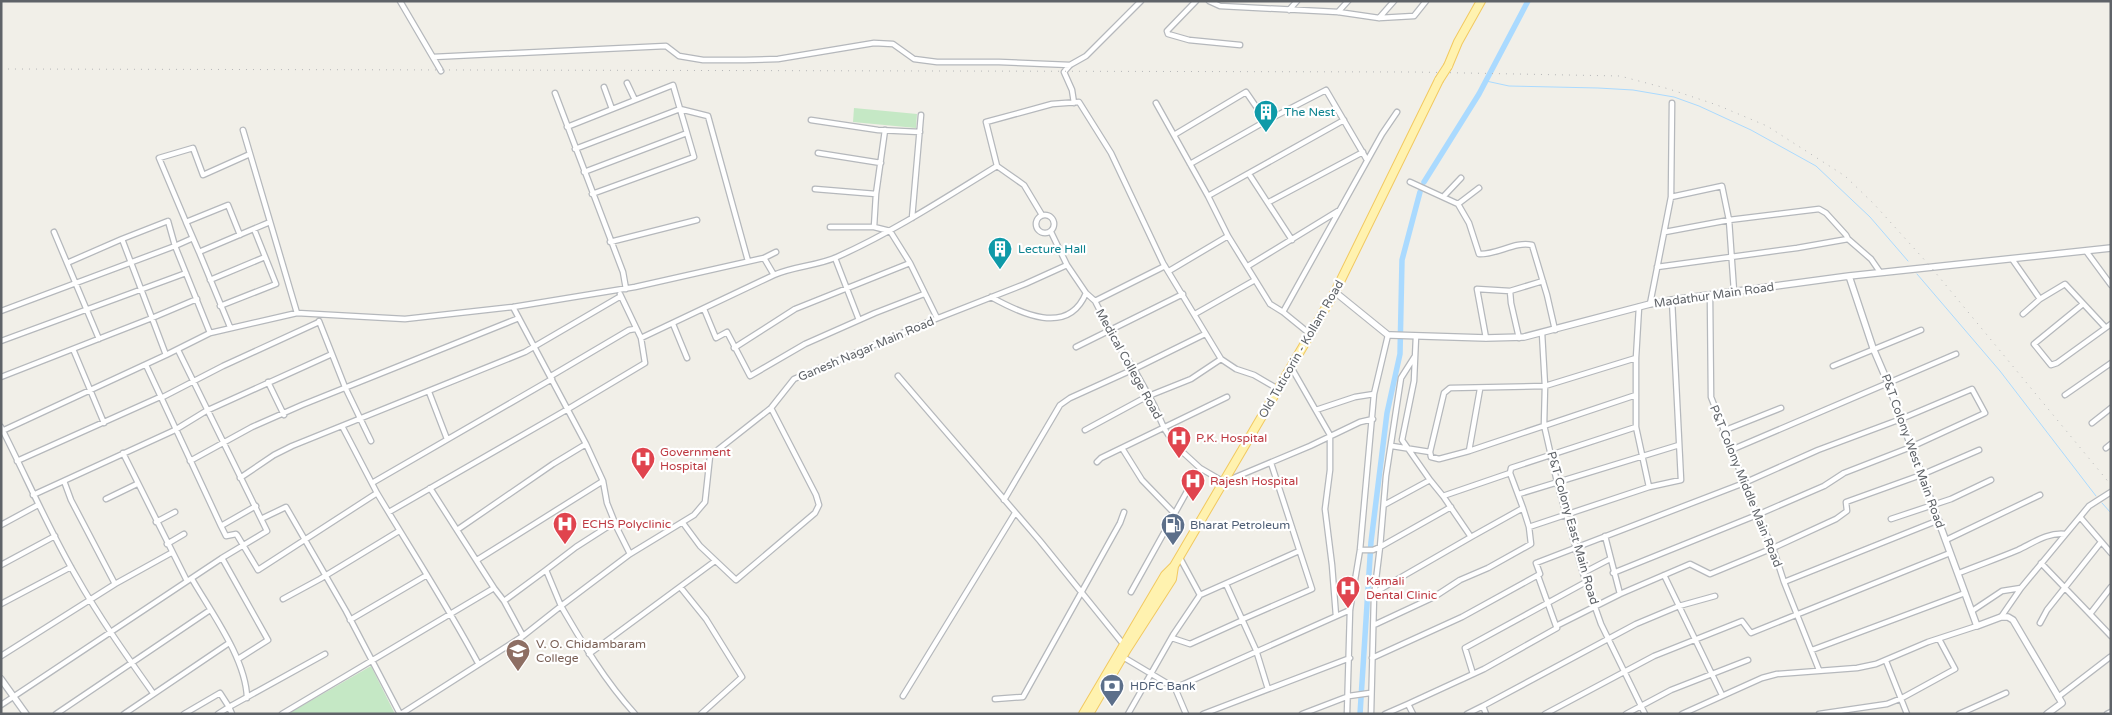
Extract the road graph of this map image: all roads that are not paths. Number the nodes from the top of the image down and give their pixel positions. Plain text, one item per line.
1 (400, 1) edge
2 (1141, 1) edge
3 (1196, 1) edge
4 (1209, 1) edge
5 (1244, 1) edge
6 (1297, 1) edge
7 (1348, 1) edge
8 (1394, 1) edge
9 (1426, 1) edge
10 (1481, 1) edge
11 (1238, 7) junction
12 (1289, 10) junction
13 (1338, 12) junction
14 (1379, 18) junction
15 (1240, 45) dead end
16 (434, 57) dead end
17 (1070, 65) junction
18 (441, 71) dead end
19 (627, 83) dead end
20 (604, 87) dead end
21 (555, 93) dead end
22 (635, 100) junction
23 (1074, 102) junction
24 (1156, 103) dead end
25 (1672, 103) dead end
26 (612, 109) junction
27 (680, 109) junction
28 (1397, 112) dead end
29 (921, 115) dead end
30 (811, 120) dead end
31 (1344, 120) junction
32 (1266, 121) junction
33 (567, 127) junction
34 (243, 130) dead end
35 (885, 130) junction
36 (920, 132) junction
37 (687, 133) junction
38 (1174, 135) junction
39 (575, 149) junction
40 (1363, 152) junction
41 (818, 153) dead end
42 (250, 154) junction
43 (1367, 160) junction
44 (880, 163) junction
45 (1190, 164) junction
46 (997, 166) junction
47 (584, 172) junction
48 (1249, 174) junction
49 (1461, 178) dead end
50 (1410, 182) dead end
51 (1479, 188) dead end
52 (815, 189) dead end
53 (592, 194) junction
54 (876, 194) junction
55 (1208, 196) junction
56 (1444, 196) junction
57 (1671, 197) junction
58 (1269, 202) junction
59 (1458, 204) junction
60 (1339, 210) junction
61 (1042, 215) junction
62 (912, 218) junction
63 (697, 220) dead end
64 (1729, 220) junction
65 (186, 222) junction
66 (270, 222) junction
67 (830, 227) dead end
68 (874, 227) junction
69 (254, 229) junction
70 (890, 231) junction
71 (54, 232) dead end
72 (1051, 232) junction
73 (1665, 232) junction
74 (240, 235) junction
75 (1228, 236) junction
76 (193, 238) junction
77 (122, 239) junction
78 (1848, 239) junction
79 (1292, 240) junction
80 (610, 242) junction
81 (175, 246) junction
82 (2111, 248) edge
83 (2086, 251) junction
84 (199, 252) junction
85 (776, 252) dead end
86 (1731, 256) junction
87 (265, 257) junction
88 (764, 258) junction
89 (835, 258) junction
90 (2012, 259) junction
91 (748, 261) junction
92 (67, 263) junction
93 (130, 263) junction
94 (910, 263) junction
95 (1067, 264) junction
96 (1165, 266) junction
97 (1248, 266) junction
98 (1657, 267) junction
99 (1168, 272) junction
100 (1880, 272) junction
101 (186, 273) junction
102 (774, 275) junction
103 (1849, 276) junction
104 (210, 280) junction
105 (1255, 280) junction
106 (1542, 281) junction
107 (76, 283) junction
108 (2111, 285) edge
109 (846, 288) junction
110 (623, 289) junction
111 (141, 290) junction
112 (1510, 291) junction
113 (1734, 291) junction
114 (1335, 292) junction
115 (1086, 293) junction
116 (924, 294) junction
117 (1183, 294) junction
118 (621, 296) junction
119 (1710, 296) junction
120 (990, 297) junction
121 (197, 299) junction
122 (2040, 299) junction
123 (1672, 300) junction
124 (1095, 301) junction
125 (1650, 304) junction
126 (2083, 304) junction
127 (220, 306) junction
128 (513, 307) junction
129 (1639, 307) junction
130 (704, 309) junction
131 (1, 311) edge
132 (88, 311) junction
133 (1283, 312) junction
134 (297, 313) junction
135 (1195, 314) junction
136 (2023, 314) dead end
137 (317, 315) junction
138 (152, 318) junction
139 (519, 318) junction
140 (937, 318) junction
141 (859, 320) junction
142 (319, 322) junction
143 (674, 324) junction
144 (2111, 324) edge
145 (230, 327) junction
146 (2105, 327) junction
147 (635, 329) junction
148 (1109, 329) junction
149 (1554, 330) junction
150 (1921, 330) dead end
151 (1542, 332) junction
152 (210, 333) junction
153 (1205, 334) junction
154 (1310, 334) junction
155 (1391, 335) junction
156 (1415, 336) junction
157 (641, 338) junction
158 (1486, 338) junction
159 (1519, 338) junction
160 (99, 339) junction
161 (1, 341) edge
162 (535, 347) junction
163 (1076, 347) dead end
164 (734, 348) junction
165 (1873, 348) junction
166 (72, 350) junction
167 (178, 350) junction
168 (332, 354) junction
169 (1956, 354) dead end
170 (166, 355) junction
171 (1415, 356) junction
172 (687, 358) dead end
173 (1636, 358) junction
174 (1222, 359) junction
175 (2111, 363) edge
176 (146, 365) junction
177 (1832, 366) dead end
178 (1291, 367) junction
179 (1134, 369) junction
180 (898, 376) dead end
181 (1, 377) edge
182 (552, 378) junction
183 (192, 381) junction
184 (268, 382) junction
185 (1888, 383) junction
186 (1545, 386) junction
187 (345, 387) junction
188 (1278, 389) junction
189 (1480, 389) junction
190 (89, 391) junction
191 (430, 392) junction
192 (1374, 394) junction
193 (1636, 395) junction
194 (2065, 395) dead end
195 (1149, 396) junction
196 (1227, 397) dead end
197 (160, 398) junction
198 (771, 408) junction
199 (1781, 408) dead end
200 (2111, 408) edge
201 (568, 409) junction
202 (1316, 410) junction
203 (206, 411) junction
204 (284, 415) junction
205 (361, 419) junction
206 (1373, 419) junction
207 (1901, 419) junction
208 (104, 423) junction
209 (2092, 424) dead end
210 (1544, 425) junction
211 (342, 426) junction
212 (1164, 428) junction
213 (1636, 428) junction
214 (2, 430) edge
215 (174, 430) junction
216 (1085, 430) dead end
217 (1723, 431) junction
218 (1330, 435) junction
219 (447, 439) junction
220 (370, 441) dead end
221 (223, 444) junction
222 (586, 444) junction
223 (2111, 444) edge
224 (1679, 445) junction
225 (1392, 446) junction
226 (1405, 447) junction
227 (1911, 447) junction
228 (1122, 448) junction
229 (2106, 448) dead end
230 (1731, 450) junction
231 (1979, 450) dead end
232 (1469, 451) junction
233 (1430, 452) junction
234 (123, 454) junction
235 (1551, 454) junction
236 (1642, 455) junction
237 (17, 460) junction
238 (190, 461) junction
239 (1097, 462) dead end
240 (1271, 463) junction
241 (1200, 468) junction
242 (1510, 474) junction
243 (1921, 475) junction
244 (240, 478) junction
245 (1430, 480) junction
246 (1991, 480) dead end
247 (64, 481) junction
248 (603, 481) junction
249 (1224, 482) junction
250 (1557, 482) junction
251 (372, 483) junction
252 (1744, 483) junction
253 (137, 484) junction
254 (1649, 487) junction
255 (430, 488) junction
256 (2111, 492) edge
257 (378, 493) junction
258 (1519, 494) junction
259 (33, 495) junction
260 (2040, 495) dead end
261 (1443, 496) junction
262 (106, 500) dead end
263 (1004, 500) junction
264 (38, 505) junction
265 (1384, 505) junction
266 (1932, 505) junction
267 (256, 506) junction
268 (1451, 507) junction
269 (1523, 508) junction
270 (175, 512) dead end
271 (389, 512) junction
272 (1124, 512) dead end
273 (1015, 513) junction
274 (1174, 513) junction
275 (1757, 515) junction
276 (1567, 516) junction
277 (2080, 517) junction
278 (262, 518) junction
279 (1890, 519) dead end
280 (1938, 520) junction
281 (156, 522) junction
282 (615, 522) junction
283 (683, 523) junction
284 (1, 524) edge
285 (220, 526) junction
286 (1529, 527) junction
287 (457, 530) junction
288 (399, 531) junction
289 (184, 534) dead end
290 (2065, 534) junction
291 (55, 536) junction
292 (1605, 536) junction
293 (1471, 537) junction
294 (1946, 540) junction
295 (305, 541) junction
296 (2101, 542) junction
297 (167, 544) junction
298 (243, 544) junction
299 (1380, 547) junction
300 (1576, 547) junction
301 (1773, 548) junction
302 (1360, 550) junction
303 (1299, 551) junction
304 (171, 553) junction
305 (2111, 553) edge
306 (630, 554) junction
307 (1950, 554) junction
308 (222, 558) junction
309 (1180, 558) junction
310 (1610, 559) junction
311 (477, 560) junction
312 (715, 561) junction
313 (2041, 563) junction
314 (1, 565) edge
315 (1174, 566) junction
316 (71, 568) junction
317 (546, 570) junction
318 (1583, 573) junction
319 (1613, 573) junction
320 (1959, 573) junction
321 (426, 575) junction
322 (1664, 575) junction
323 (325, 576) junction
324 (1538, 576) junction
325 (189, 580) junction
326 (1586, 582) junction
327 (1784, 582) junction
328 (116, 584) junction
329 (1226, 584) junction
330 (2064, 587) junction
331 (2111, 587) edge
332 (494, 588) junction
333 (681, 588) junction
334 (2021, 588) junction
335 (1131, 592) dead end
336 (1965, 593) junction
337 (1081, 594) junction
338 (1620, 594) junction
339 (1200, 595) junction
340 (1374, 596) junction
341 (1715, 596) dead end
342 (283, 599) dead end
343 (90, 601) junction
344 (504, 601) junction
345 (1546, 602) junction
346 (1, 604) edge
347 (562, 606) junction
348 (1680, 606) junction
349 (1595, 607) junction
350 (210, 610) junction
351 (1350, 610) junction
352 (1972, 611) junction
353 (452, 614) junction
354 (2090, 614) junction
355 (1798, 615) junction
356 (1336, 616) junction
357 (2001, 617) junction
358 (350, 620) junction
359 (1243, 620) junction
360 (2040, 623) dead end
361 (1374, 625) junction
362 (1556, 626) junction
363 (1977, 626) junction
364 (110, 633) junction
365 (523, 636) junction
366 (2111, 636) edge
367 (1172, 638) junction
368 (1607, 639) junction
369 (1939, 639) junction
370 (1695, 640) junction
371 (229, 643) junction
372 (1124, 645) junction
373 (1256, 650) junction
374 (1812, 650) dead end
375 (325, 654) dead end
376 (589, 654) junction
377 (1, 656) edge
378 (2110, 656) edge
379 (1123, 658) junction
380 (1350, 658) junction
381 (1372, 658) junction
382 (238, 659) junction
383 (1748, 660) dead end
384 (1886, 661) junction
385 (131, 662) junction
386 (372, 662) junction
387 (478, 663) junction
388 (1819, 670) junction
389 (1624, 671) junction
390 (1151, 674) junction
391 (1473, 674) junction
392 (1712, 674) junction
393 (1, 679) edge
394 (1174, 688) junction
395 (1268, 688) junction
396 (153, 693) junction
397 (1370, 693) junction
398 (2006, 693) dead end
399 (1722, 695) junction
400 (13, 696) junction
401 (903, 696) dead end
402 (1349, 696) junction
403 (2058, 697) junction
404 (247, 698) junction
405 (1902, 698) junction
406 (995, 699) dead end
407 (1408, 704) junction
408 (1, 705) edge
409 (1483, 706) junction
410 (1641, 706) junction
411 (229, 708) junction
412 (1317, 711) edge
413 (2111, 712) edge
414 (26, 714) edge
415 (56, 714) edge
416 (124, 714) edge
417 (184, 714) edge
418 (218, 714) edge
419 (232, 714) edge
420 (282, 714) edge
421 (400, 714) edge
422 (635, 714) edge
423 (701, 714) edge
424 (1083, 714) edge
425 (1089, 714) edge
426 (1128, 714) edge
427 (1186, 714) edge
428 (1204, 714) edge
429 (1302, 714) edge
430 (1347, 714) edge
431 (1371, 714) edge
432 (1385, 714) edge
433 (1413, 714) edge
434 (1467, 714) edge
435 (1486, 714) edge
436 (1545, 714) edge
437 (1626, 714) edge
438 (1645, 714) edge
439 (1682, 714) edge
440 (1819, 714) edge
441 (1907, 714) edge
442 (1959, 714) edge
443 (2047, 714) edge
444 (2107, 714) edge

1 - 18 street
2 - 17 street
3 - 15 street
4 - 11 street
5 - 11 street
6 - 12 street
7 - 13 street
8 - 14 street
9 - 14 street
10 - 114 main road, Old Tuticorin - Kollam Road, bridge
11 - 12 street
12 - 13 street
13 - 14 street
16 - 17 street
17 - 23 street
19 - 22 street
20 - 26 street
21 - 33 street
22 - 26 street
22 - 27 street
23 - 46 street
23 - 96 street
24 - 38 street
25 - 57 street
26 - 33 street
27 - 37 street
27 - 39 street
27 - 91 street
28 - 43 street
29 - 36 street
30 - 35 street
31 - 32 street
31 - 40 street
31 - 48 street
32 - 38 street
32 - 45 street
33 - 39 street
34 - 42 street
35 - 36 street
35 - 44 street
36 - 62 street
37 - 47 street
37 - 53 street
38 - 45 street
39 - 47 street
40 - 43 street
40 - 58 street
41 - 44 street
42 - 65 street
42 - 66 street
43 - 60 street
44 - 54 street
45 - 55 street
46 - 61 street
46 - 62 street
47 - 53 street
48 - 55 street
48 - 58 street
49 - 56 street
50 - 56 street
51 - 59 street
52 - 54 street
53 - 80 street
54 - 68 street
55 - 75 street
56 - 59 street
57 - 64 street
57 - 73 street
58 - 79 street
59 - 106 street
60 - 79 street
60 - 133 street
61 - 72 street
61 - 72 street
62 - 70 street
63 - 80 street
64 - 73 street
64 - 78 street
64 - 86 street
65 - 74 street
65 - 76 street
66 - 69 street
66 - 134 street
67 - 68 street
68 - 70 street
69 - 74 street
69 - 87 street
70 - 89 street
70 - 94 street
71 - 92 street
72 - 95 street, Medical College Road
73 - 98 street
74 - 84 street
75 - 97 street
75 - 99 street
76 - 81 street
76 - 84 street
77 - 81 street
77 - 92 street
77 - 93 street
78 - 86 street
78 - 100 street
79 - 97 street
80 - 110 street
81 - 93 street
81 - 101 street
82 - 83 street, Madathur Main Road
83 - 90 street, Madathur Main Road
83 - 108 street
84 - 104 street
85 - 88 street
86 - 98 street
86 - 113 street
87 - 104 street
87 - 127 street
88 - 91 street
88 - 102 street
89 - 102 street
89 - 109 street
90 - 100 street, Madathur Main Road
90 - 122 street
91 - 110 street
92 - 107 street
93 - 107 street
93 - 111 street
94 - 109 street
94 - 116 street
95 - 115 street, Medical College Road
95 - 120 street, Ganesh Nagar Main Road
96 - 99 street
96 - 124 street
97 - 105 street
98 - 125 street
99 - 117 street
100 - 103 street, Madathur Main Road
101 - 111 street
101 - 121 street
102 - 130 street
103 - 113 street, Madathur Main Road
103 - 165 street, P&T Colony West Main Road
104 - 127 street
105 - 133 street
105 - 135 street
106 - 112 street
106 - 149 street
107 - 131 street
107 - 132 street
109 - 141 street
109 - 164 street
110 - 118 street
110 - 128 street
111 - 132 street
111 - 138 street
112 - 158 street
112 - 159 street
113 - 119 street, Madathur Main Road
114 - 154 main road, Old Tuticorin - Kollam Road
114 - 155 street
115 - 120 street
115 - 124 street, Medical College Road
116 - 140 street
116 - 141 street
117 - 135 street
117 - 148 street
118 - 147 street
118 - 162 street
119 - 123 street, Madathur Main Road
119 - 217 street, P&T Colony Middle Main Road
120 - 140 street, Ganesh Nagar Main Road
121 - 138 street
121 - 152 street
122 - 126 street
122 - 136 street
123 - 125 street, Madathur Main Road
123 - 224 street
124 - 148 street, Medical College Road
125 - 129 street, Madathur Main Road
126 - 146 street
126 - 146 street
127 - 145 street
128 - 137 street
128 - 139 street
129 - 149 street, Madathur Main Road
129 - 173 street
130 - 143 street
130 - 164 street
132 - 160 street
132 - 161 street
133 - 154 street
134 - 137 street
134 - 145 street
135 - 153 street
137 - 142 street
138 - 160 street
138 - 170 street
139 - 162 street
139 - 187 street
140 - 198 street, Ganesh Nagar Main Road
141 - 164 street
142 - 168 street
142 - 183 street
143 - 157 street
143 - 172 street
144 - 146 street
145 - 152 street
147 - 157 street
147 - 182 street
148 - 163 street
148 - 179 street, Medical College Road
149 - 151 street, Madathur Main Road
150 - 165 street
151 - 159 street, Madathur Main Road
151 - 186 street, P&T Colony East Main Road
152 - 167 street
153 - 174 street
153 - 179 street
154 - 178 main road, Old Tuticorin - Kollam Road
155 - 156 street, Madathur Main Road
155 - 192 street
156 - 158 street, Madathur Main Road
156 - 171 street
157 - 201 street
158 - 159 street, Madathur Main Road
160 - 166 street
162 - 182 street
162 - 191 street
165 - 177 street
165 - 185 street, P&T Colony West Main Road
166 - 181 street
166 - 190 street
167 - 170 street
167 - 183 street
168 - 184 street
168 - 187 street
169 - 185 street
170 - 176 street
171 - 225 street
171 - 226 street
173 - 186 street
173 - 193 street
174 - 188 street
174 - 195 street
175 - 194 street
176 - 190 street
176 - 197 street
178 - 188 main road, Old Tuticorin - Kollam Road
178 - 202 street
179 - 195 street, Medical College Road
179 - 263 street
180 - 263 street
182 - 201 street
182 - 219 street
183 - 197 street
183 - 203 street
184 - 203 street
184 - 204 street
185 - 207 street, P&T Colony West Main Road
185 - 230 street
186 - 189 street
186 - 210 street, P&T Colony East Main Road
187 - 204 street
187 - 205 street
188 - 249 main road, Old Tuticorin - Kollam Road
189 - 232 street
189 - 233 street
190 - 208 street
190 - 214 street
191 - 205 street
191 - 219 street
192 - 202 street
192 - 206 street
193 - 210 street
193 - 213 street
195 - 212 street, Medical College Road
195 - 216 street
196 - 212 street
197 - 208 street
197 - 215 street
198 - 283 street, Ganesh Nagar Main Road
198 - 312 street
199 - 217 street
200 - 209 street
201 - 222 street
201 - 255 street
202 - 218 street
203 - 215 street
203 - 221 street
204 - 221 street
205 - 211 street
205 - 220 street
206 - 218 street
206 - 302 street
207 - 227 street, P&T Colony West Main Road
207 - 227 street
207 - 252 street
208 - 237 street
210 - 232 street
210 - 235 street, P&T Colony East Main Road
211 - 244 street
211 - 251 street
212 - 228 street
212 - 241 street, Medical College Road
213 - 235 street
213 - 236 street
214 - 237 street
215 - 234 street
215 - 238 street
217 - 230 street, P&T Colony Middle Main Road
218 - 240 street
218 - 356 street
219 - 251 street
221 - 238 street
221 - 244 street
222 - 248 street
222 - 287 street
223 - 229 street
224 - 236 street
224 - 254 street
225 - 226 street
225 - 265 street
226 - 233 street
226 - 245 street
227 - 243 street, P&T Colony West Main Road
227 - 275 street
228 - 239 street
228 - 274 street
230 - 252 street, P&T Colony Middle Main Road
231 - 243 street
232 - 233 street
234 - 247 street
234 - 253 street
235 - 242 street
235 - 250 street, P&T Colony East Main Road
236 - 250 street
236 - 254 street
237 - 259 street
238 - 285 street
240 - 249 street
240 - 303 street
241 - 249 street, Medical College Road
241 - 274 street
242 - 258 street
242 - 261 street
243 - 266 street, P&T Colony West Main Road
243 - 301 street
244 - 267 street
245 - 261 street
245 - 265 street
246 - 266 street
247 - 259 street
247 - 328 street
248 - 282 street
248 - 311 street
249 - 309 main road, Old Tuticorin - Kollam Road
250 - 258 street
250 - 276 street, P&T Colony East Main Road
251 - 257 street
252 - 275 street, P&T Colony Middle Main Road
252 - 292 street
253 - 262 street
253 - 281 street
254 - 276 street
255 - 271 street
255 - 287 street
256 - 277 street
257 - 271 street
257 - 295 street
258 - 269 street
259 - 264 street
260 - 294 street
261 - 268 street
263 - 273 street
264 - 284 street
264 - 291 street
265 - 299 street
266 - 279 street
266 - 280 street, P&T Colony West Main Road
267 - 278 street
267 - 285 street
268 - 293 street
268 - 299 street
269 - 286 street
269 - 293 street
270 - 281 street
271 - 288 street
272 - 337 street
273 - 337 street
273 - 401 street
274 - 335 street
275 - 301 street, P&T Colony Middle Main Road
275 - 319 street
276 - 286 street
276 - 300 street, P&T Colony East Main Road
277 - 290 street
277 - 296 street
278 - 295 street
278 - 298 street
280 - 294 street, P&T Colony West Main Road
280 - 327 street
281 - 297 street
282 - 306 street
282 - 317 street
283 - 306 street, Ganesh Nagar Main Road
283 - 312 street
285 - 298 street
286 - 361 street
287 - 311 street
288 - 321 street
288 - 323 street
289 - 297 street
290 - 313 street
290 - 320 street
291 - 314 street
291 - 316 street
292 - 300 street
292 - 310 street
293 - 340 street
294 - 307 street, P&T Colony West Main Road
295 - 298 street
295 - 323 street
296 - 305 street
296 - 330 street
297 - 304 street
298 - 308 street
299 - 302 street
299 - 340 street
300 - 318 street, P&T Colony East Main Road
300 - 324 street
301 - 322 street
301 - 327 street, P&T Colony Middle Main Road
302 - 351 street
303 - 329 street
303 - 359 street
304 - 325 street
304 - 328 street
306 - 347 street, Ganesh Nagar Main Road
307 - 320 street, P&T Colony West Main Road
307 - 355 street
308 - 325 street
308 - 382 street
309 - 315 main road, Old Tuticorin - Kollam Road
309 - 339 street
310 - 318 street
310 - 319 street
311 - 332 street
312 - 333 street
313 - 330 street
313 - 334 street
315 - 372 main road
315 - 379 main road, Old Tuticorin - Kollam Road
316 - 343 street
316 - 346 street
317 - 344 street
317 - 347 street
318 - 326 street, P&T Colony East Main Road
319 - 338 street
320 - 336 street, P&T Colony West Main Road
321 - 353 street
321 - 358 street
322 - 338 street
322 - 348 street
323 - 342 street
323 - 358 street
324 - 345 street
324 - 381 street
325 - 350 street
325 - 364 street
326 - 345 street
326 - 349 street, P&T Colony East Main Road
327 - 355 street, P&T Colony Middle Main Road
328 - 343 street
329 - 339 street
329 - 359 street
330 - 354 street
330 - 360 street
331 - 354 street
332 - 344 street
332 - 353 street
333 - 376 street
333 - 423 street
334 - 352 street
334 - 357 street
336 - 352 street, P&T Colony West Main Road
336 - 374 street
337 - 372 street
337 - 406 street
338 - 349 street
339 - 367 street
340 - 361 street
341 - 348 street
343 - 364 street
343 - 377 street
344 - 365 street
345 - 362 street
345 - 391 street
347 - 365 street, Ganesh Nagar Main Road
347 - 376 street
348 - 368 street
348 - 370 street
349 - 362 street
349 - 368 street, P&T Colony East Main Road
350 - 371 street
350 - 385 street
351 - 356 street
351 - 380 street
352 - 363 street, P&T Colony West Main Road
353 - 386 street
353 - 387 street
354 - 366 street
355 - 370 street
355 - 388 street, P&T Colony Middle Main Road
356 - 373 street
357 - 363 street
357 - 403 street
358 - 386 street
359 - 367 street
359 - 373 street
361 - 381 street
362 - 391 street
363 - 369 street
364 - 385 street
364 - 400 street
365 - 387 street, Ganesh Nagar Main Road
367 - 390 street
368 - 389 street, P&T Colony East Main Road
368 - 409 street
369 - 384 street
369 - 405 street
370 - 389 street
370 - 392 street
371 - 382 street
371 - 396 street
372 - 424 main road
373 - 394 street
373 - 395 street
375 - 404 street
376 - 422 street
378 - 403 street
379 - 390 street
379 - 425 main road, Old Tuticorin - Kollam Road
380 - 395 street
380 - 402 street
381 - 397 street
382 - 404 street
383 - 392 street
384 - 388 street
384 - 405 street
385 - 396 street
385 - 415 street
386 - 420 street
386 - 421 street
387 - 421 street, Ganesh Nagar Main Road
388 - 399 street
389 - 410 street, P&T Colony East Main Road
389 - 436 street
390 - 394 street
390 - 426 street
391 - 407 street
392 - 399 street
392 - 410 street
393 - 400 street
394 - 427 street
395 - 428 street
396 - 416 street
397 - 402 street
397 - 431 street
398 - 442 street
399 - 439 street
400 - 408 street
400 - 414 street
402 - 412 street
402 - 430 street
403 - 443 street
404 - 411 street
405 - 440 street
405 - 441 street
407 - 432 street
407 - 433 street
409 - 434 street
409 - 435 street
410 - 437 street
410 - 438 street, P&T Colony East Main Road
411 - 417 street
411 - 418 street
411 - 419 street
412 - 429 street
413 - 444 street

